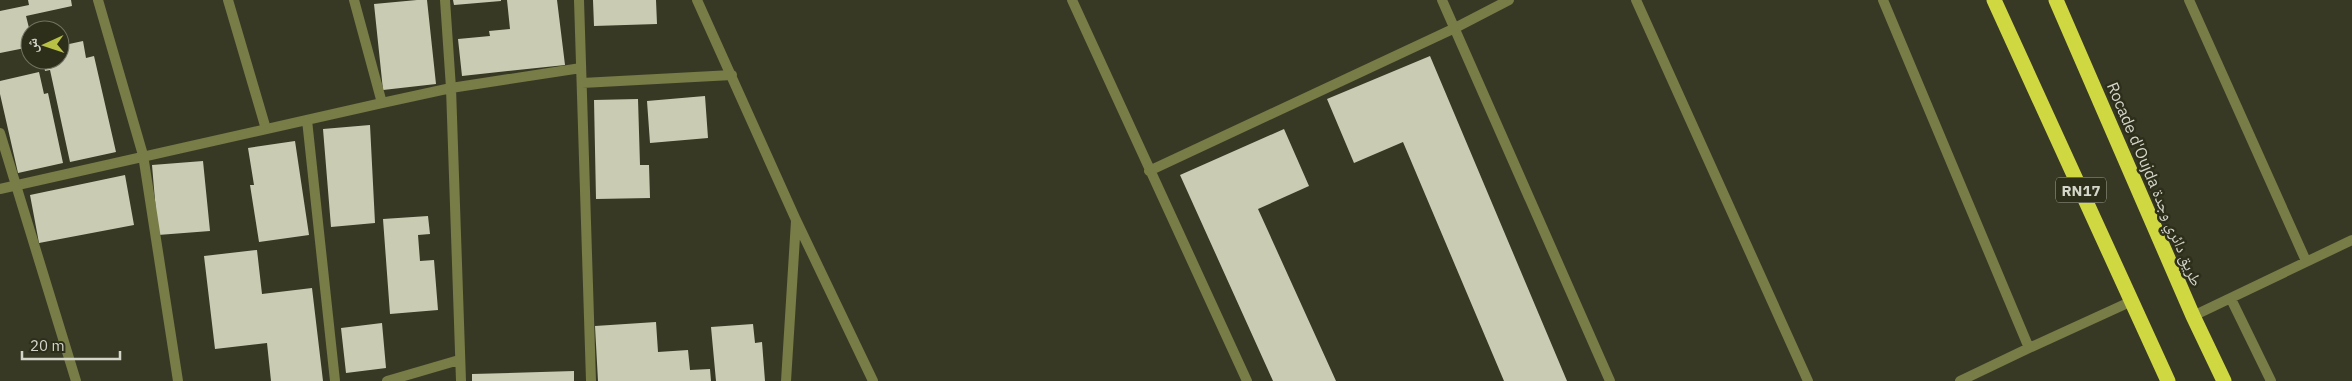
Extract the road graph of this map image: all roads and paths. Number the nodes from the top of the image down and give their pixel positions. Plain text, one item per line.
1 (98, 0) edge
2 (228, 0) edge
3 (354, 0) edge
4 (445, 0) edge
5 (579, 0) edge
6 (697, 0) edge
7 (1072, 0) edge
8 (1442, 0) edge
9 (1509, 0) edge
10 (1636, 0) edge
11 (1883, 0) edge
12 (1994, 0) edge
13 (2056, 0) edge
14 (2189, 0) edge
15 (1455, 28) junction
16 (581, 68) junction
17 (732, 75) junction
18 (582, 83) junction
19 (451, 88) junction
20 (382, 103) junction
21 (307, 120) junction
22 (266, 129) junction
23 (0, 133) edge
24 (143, 155) junction
25 (1149, 171) junction
26 (15, 185) junction
27 (0, 189) edge
28 (796, 220) junction
29 (2352, 240) edge
30 (2306, 260) junction
31 (2231, 299) junction
32 (2132, 301) junction
33 (2193, 316) junction
34 (2029, 348) junction
35 (459, 360) junction
36 (76, 381) edge
37 (178, 381) edge
38 (335, 381) edge
39 (387, 381) edge
40 (461, 381) edge
41 (591, 381) edge
42 (786, 381) edge
43 (874, 381) edge
44 (1246, 381) edge
45 (1610, 381) edge
46 (1808, 381) edge
47 (1960, 381) edge
48 (2168, 381) edge
49 (2224, 381) edge
50 (2272, 381) edge

1 - 24 street
2 - 22 street
3 - 20 street
4 - 19 street
5 - 16 street
6 - 17 street
7 - 25 street
8 - 15 street
9 - 15 street
10 - 46 street
11 - 34 street
12 - 32 highway, RN17
13 - 33 highway, Rocade d'Oujda طريق دائري وجدة
14 - 30 street
15 - 25 street
15 - 45 street
16 - 18 street
16 - 19 street
17 - 18 street
17 - 28 street
18 - 41 street
19 - 20 street
19 - 35 street
20 - 21 street
21 - 22 street
21 - 38 street
22 - 24 street
23 - 26 street
24 - 26 street
24 - 37 street
25 - 44 street
26 - 27 street
26 - 36 street
28 - 42 street
28 - 43 street
29 - 30 street
30 - 31 street
31 - 33 street
31 - 50 street
32 - 34 street
32 - 48 highway, RN17
33 - 49 highway, Rocade d'Oujda طريق دائري وجدة
34 - 47 street
35 - 39 street
35 - 40 street

